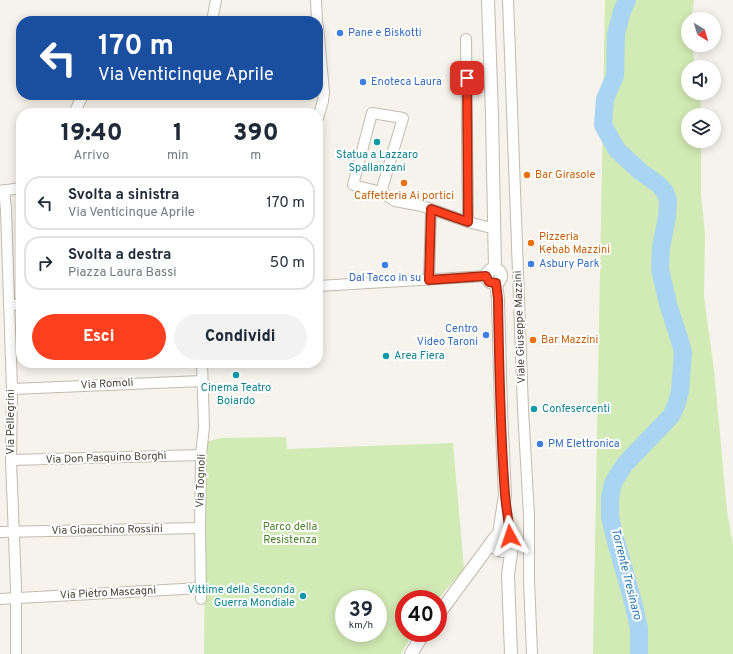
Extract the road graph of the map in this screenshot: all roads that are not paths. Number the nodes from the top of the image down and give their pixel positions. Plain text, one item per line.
1 (216, 0) edge
2 (316, 0) edge
3 (488, 0) edge
4 (508, 0) edge
5 (213, 16) edge
6 (317, 16) edge
7 (466, 39) dead end
8 (323, 88) edge
9 (321, 108) edge
10 (16, 189) edge
11 (2, 190) edge
12 (381, 192) junction
13 (431, 209) junction
14 (468, 222) junction
15 (495, 229) junction
16 (492, 276) junction
17 (429, 280) junction
18 (323, 286) edge
19 (16, 304) edge
20 (9, 305) junction
21 (202, 368) edge
22 (202, 381) junction
23 (12, 389) junction
24 (201, 455) junction
25 (11, 460) junction
26 (200, 528) junction
27 (0, 532) edge
28 (15, 533) junction
29 (503, 543) junction
30 (201, 588) junction
31 (16, 598) junction
32 (0, 599) edge
33 (201, 599) dead end
34 (447, 603) edge
35 (418, 642) edge
36 (16, 654) edge
37 (411, 654) edge
38 (511, 654) edge
39 (532, 654) edge

1 - 5 street
2 - 6 street
3 - 15 street, Viale Giuseppe Mazzini
4 - 39 street, Viale Giuseppe Mazzini
7 - 14 street
8 - 9 street
10 - 11 street
11 - 20 street, Via Pellegrini
12 - 12 street
12 - 13 street
13 - 14 street
13 - 17 street
14 - 15 street
15 - 16 street, Viale Giuseppe Mazzini
16 - 17 street
16 - 29 street, Viale Giuseppe Mazzini
17 - 18 street
19 - 20 street
20 - 23 street, Via Pellegrini
21 - 22 street, Via Tognoli
22 - 23 street, Via Romoli
22 - 24 street, Via Tognoli
23 - 25 street, Via Pellegrini
24 - 25 street, Via Don Pasquino Borghi
24 - 26 street, Via Tognoli
25 - 28 street, Via Pellegrini
26 - 28 street, Via Gioacchino Rossini
26 - 30 street, Via Tognoli
27 - 28 street, Via Gioacchino Rossini
28 - 31 street, Via Pellegrini
29 - 34 street
29 - 38 street, Viale Giuseppe Mazzini
30 - 31 street, Via Pietro Mascagni
30 - 33 street, Via Tognoli
31 - 32 street, Via Pietro Mascagni
31 - 36 street, Via Pellegrini
35 - 37 street

